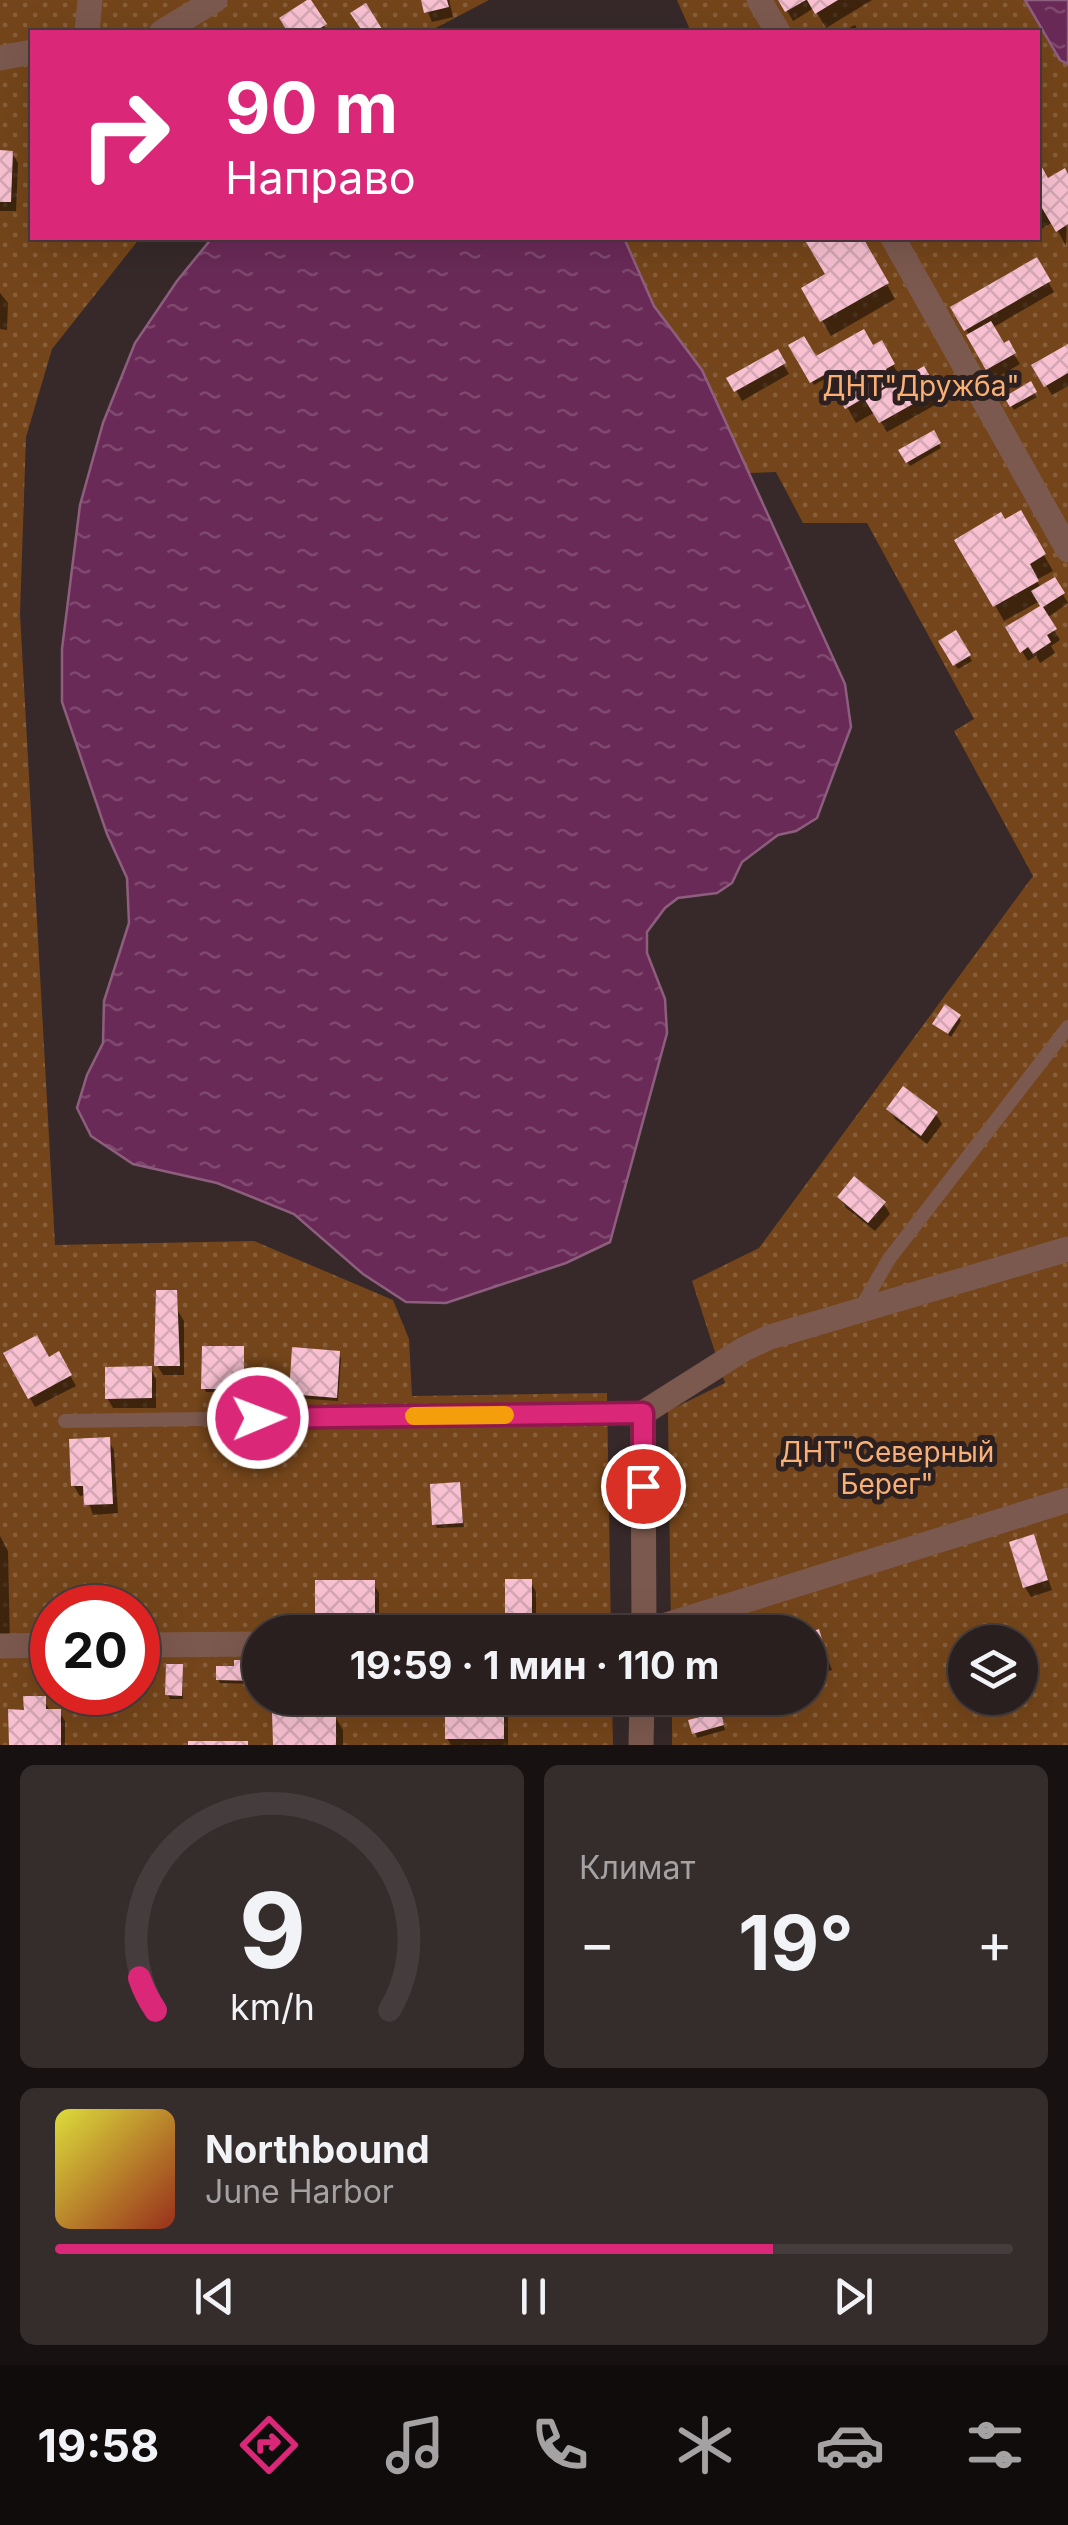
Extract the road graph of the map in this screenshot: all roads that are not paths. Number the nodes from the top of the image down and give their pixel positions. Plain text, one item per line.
1 (90, 0) edge
2 (216, 0) edge
3 (759, 0) edge
4 (87, 30) edge
5 (165, 30) edge
6 (777, 30) edge
7 (30, 52) edge
8 (0, 58) edge
9 (894, 240) edge
10 (1068, 550) edge
11 (1068, 1027) edge
12 (1068, 1249) edge
13 (859, 1312) junction
14 (643, 1413) junction
15 (66, 1421) dead end
16 (1068, 1500) edge
17 (644, 1615) edge
18 (699, 1615) edge
19 (242, 1644) edge
20 (30, 1645) edge
21 (160, 1645) edge
22 (0, 1646) edge
23 (642, 1715) edge
24 (641, 1745) edge

1 - 4 street
2 - 5 street
3 - 6 street
7 - 8 street
9 - 10 street
11 - 13 lane
12 - 13 street
13 - 14 street
14 - 15 lane
14 - 17 street
16 - 18 street
19 - 21 street
20 - 22 street
23 - 24 street

